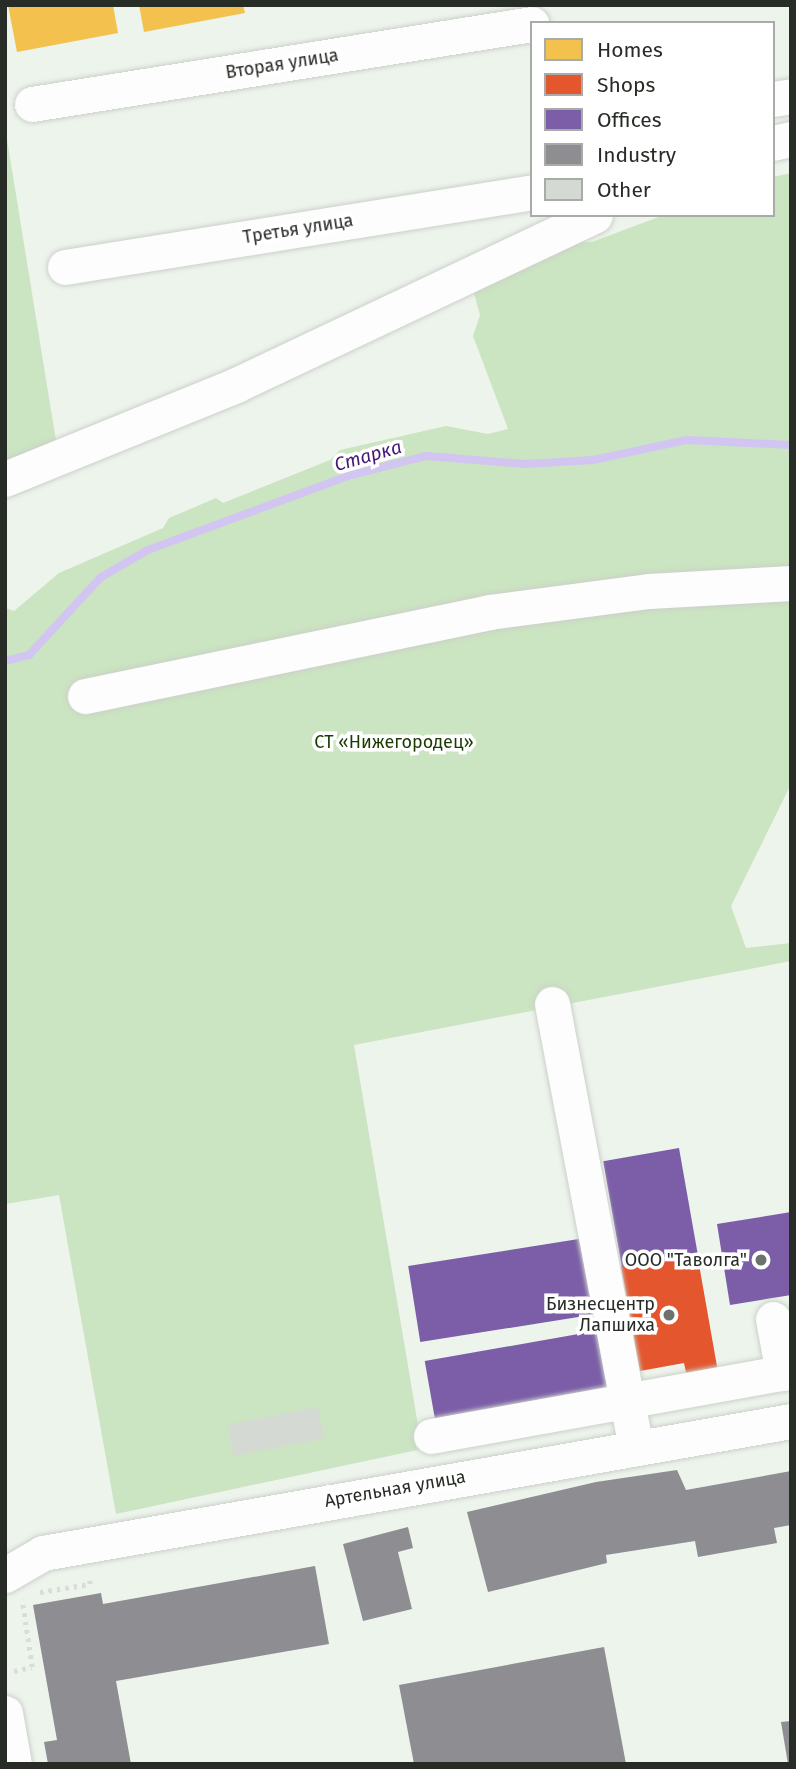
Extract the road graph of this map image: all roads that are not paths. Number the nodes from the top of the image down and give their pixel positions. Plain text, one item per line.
1 (530, 24) edge
2 (32, 104) dead end
3 (530, 192) edge
4 (591, 217) edge
5 (65, 267) dead end
6 (5, 479) edge
7 (791, 583) edge
8 (85, 696) dead end
9 (552, 1004) dead end
10 (773, 1319) dead end
11 (787, 1372) edge
12 (627, 1400) junction
13 (791, 1421) edge
14 (431, 1436) dead end
15 (636, 1447) junction
16 (6, 1567) edge
17 (5, 1713) edge
18 (13, 1764) edge

1 - 2 street, Вторая улица
3 - 5 street, Третья улица
4 - 6 street
7 - 8 street
9 - 12 street
10 - 11 street
11 - 12 street
12 - 14 street
12 - 15 street
13 - 15 street, Артельная улица
15 - 16 street, Артельная улица
17 - 18 street

